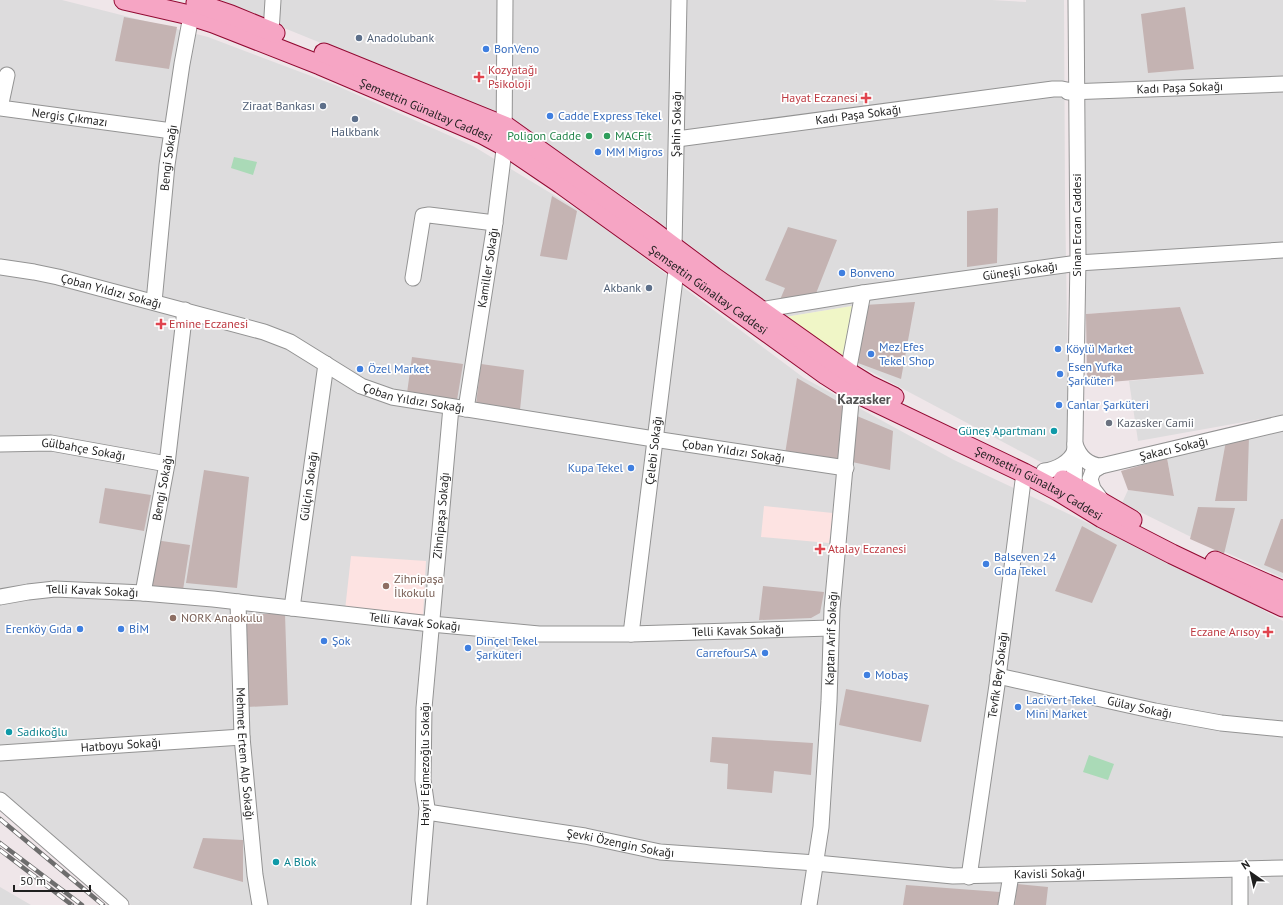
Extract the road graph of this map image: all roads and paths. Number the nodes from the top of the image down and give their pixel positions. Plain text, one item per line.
1 (124, 0) edge
2 (273, 0) edge
3 (505, 0) edge
4 (679, 0) edge
5 (1076, 0) edge
6 (186, 8) edge
7 (271, 32) junction
8 (7, 75) dead end
9 (1283, 84) edge
10 (1077, 92) junction
11 (505, 126) junction
12 (172, 131) junction
13 (677, 139) junction
14 (505, 145) junction
15 (495, 223) junction
16 (674, 247) junction
17 (1283, 250) edge
18 (1078, 263) junction
19 (696, 264) junction
20 (0, 267) edge
21 (677, 267) junction
22 (413, 278) dead end
23 (863, 293) junction
24 (154, 302) junction
25 (185, 310) junction
26 (760, 310) junction
27 (326, 364) junction
28 (848, 372) junction
29 (852, 391) junction
30 (451, 407) junction
31 (466, 409) junction
32 (1283, 423) edge
33 (654, 439) junction
34 (0, 444) edge
35 (1075, 447) junction
36 (167, 464) junction
37 (1101, 466) junction
38 (846, 468) junction
39 (1044, 471) junction
40 (1024, 473) junction
41 (1074, 486) junction
42 (1109, 506) junction
43 (1083, 507) junction
44 (1283, 591) edge
45 (143, 593) junction
46 (0, 597) edge
47 (238, 602) junction
48 (1283, 607) edge
49 (292, 608) junction
50 (431, 624) junction
51 (831, 628) junction
52 (631, 634) junction
53 (998, 676) junction
54 (1283, 729) edge
55 (242, 737) junction
56 (0, 753) edge
57 (0, 800) edge
58 (426, 812) junction
59 (816, 862) junction
60 (1283, 868) edge
61 (1240, 869) junction
62 (1011, 875) junction
63 (969, 876) junction
64 (122, 905) edge
65 (260, 905) edge
66 (419, 905) edge
67 (809, 905) edge
68 (1006, 905) edge
69 (1240, 905) edge

1 - 6 main road, Şemsettin Günaltay Caddesi
2 - 7 street
3 - 11 street, Kamiller Sokağı
4 - 13 street, Şahin Sokağı
5 - 10 street, Sinan Ercan Caddesi
6 - 7 main road, Şemsettin Günaltay Caddesi
6 - 12 street, Bengi Sokağı
6 - 14 main road, Şemsettin Günaltay Caddesi
7 - 11 main road, Şemsettin Günaltay Caddesi
8 - 12 street, Nergis Çıkmazı
9 - 10 street, Kadı Paşa Sokağı
10 - 13 street, Kadı Paşa Sokağı
10 - 18 street, Sinan Ercan Caddesi
11 - 14 street, Kamiller Sokağı
11 - 16 main road, Şemsettin Günaltay Caddesi
12 - 24 street, Bengi Sokağı
13 - 16 street, Şahin Sokağı
14 - 15 street, Kamiller Sokağı
14 - 21 main road, Şemsettin Günaltay Caddesi
15 - 22 street
15 - 31 street, Kamiller Sokağı
16 - 19 main road, Şemsettin Günaltay Caddesi
17 - 18 street, Güneşli Sokağı
18 - 23 street, Güneşli Sokağı
18 - 35 street, Sinan Ercan Caddesi
19 - 21 street
19 - 26 main road, Şemsettin Günaltay Caddesi
20 - 24 street, Çoban Yıldızı Sokağı
21 - 29 main road, Şemsettin Günaltay Caddesi
21 - 33 street, Çelebi Sokağı
23 - 26 street, Güneşli Sokağı
23 - 28 street
24 - 25 street, Çoban Yıldızı Sokağı
25 - 27 street, Çoban Yıldızı Sokağı
25 - 36 street, Bengi Sokağı
26 - 28 main road, Şemsettin Günaltay Caddesi
27 - 30 street, Çoban Yıldızı Sokağı
27 - 49 street, Gülçin Sokağı
28 - 29 street, Kaptan Arif Sokağı
28 - 39 main road, Şemsettin Günaltay Caddesi
29 - 38 street, Kaptan Arif Sokağı
29 - 40 main road, Şemsettin Günaltay Caddesi
30 - 31 street, Çoban Yıldızı Sokağı
30 - 50 street, Zihnipaşa Sokağı
31 - 33 street, Çoban Yıldızı Sokağı
32 - 37 street, Şakacı Sokağı
33 - 38 street, Çoban Yıldızı Sokağı
33 - 52 street, Çelebi Sokağı
34 - 36 street, Gülbahçe Sokağı
35 - 37 street
35 - 39 street
35 - 41 street, Sinan Ercan Caddesi
36 - 45 street, Bengi Sokağı
37 - 42 street
38 - 51 street, Kaptan Arif Sokağı
39 - 41 main road, Şemsettin Günaltay Caddesi
40 - 43 main road, Şemsettin Günaltay Caddesi
40 - 53 street, Tevfik Bey Sokağı
41 - 42 main road, Şemsettin Günaltay Caddesi
41 - 43 street, Sinan Ercan Caddesi
42 - 44 main road, Şemsettin Günaltay Caddesi
43 - 48 main road, Şemsettin Günaltay Caddesi
45 - 46 street, Telli Kavak Sokağı
45 - 47 street, Telli Kavak Sokağı
47 - 49 street, Telli Kavak Sokağı
47 - 55 street, Mehmet Ertem Alp Sokağı
49 - 50 street, Telli Kavak Sokağı
50 - 52 street, Telli Kavak Sokağı
50 - 58 street, Hayri Eğmezoğlu Sokağı
51 - 52 street, Telli Kavak Sokağı
51 - 59 street, Kaptan Arif Sokağı
53 - 54 street, Gülay Sokağı
53 - 63 street, Tevfik Bey Sokağı
55 - 56 street, Hatboyu Sokağı
55 - 65 street, Mehmet Ertem Alp Sokağı
57 - 64 street
58 - 59 street, Şevki Özengin Sokağı
58 - 66 street, Hayri Eğmezoğlu Sokağı
59 - 63 street, Kavisli Sokağı
59 - 67 street, Kaptan Arif Sokağı
60 - 61 street, Kavisli Sokağı
61 - 62 street, Kavisli Sokağı
61 - 69 street
62 - 63 street, Kavisli Sokağı
62 - 68 street

